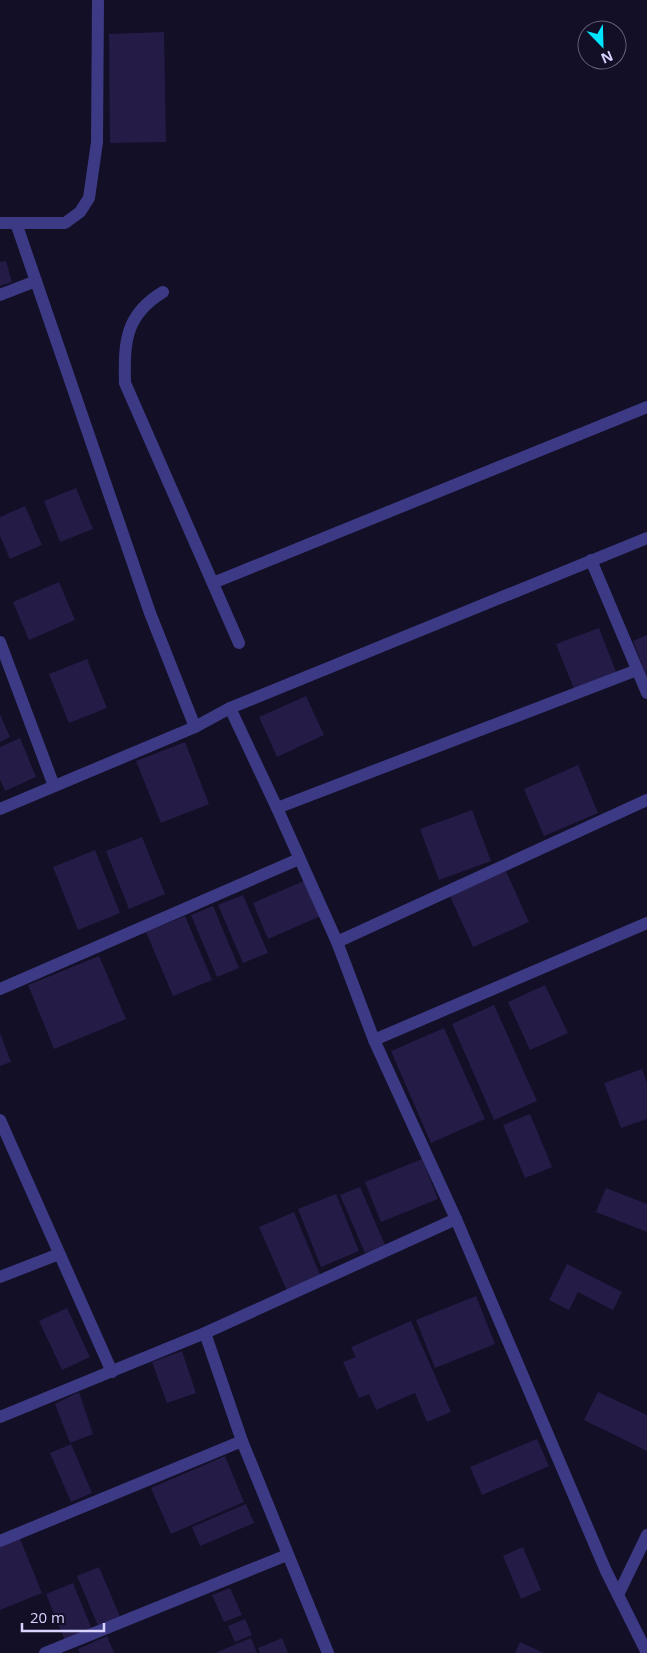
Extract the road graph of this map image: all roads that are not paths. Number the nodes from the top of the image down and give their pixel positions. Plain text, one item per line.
1 (98, 0) edge
2 (0, 223) edge
3 (16, 223) junction
4 (36, 280) junction
5 (163, 292) dead end
6 (0, 295) edge
7 (647, 407) edge
8 (647, 538) edge
9 (591, 560) junction
10 (213, 584) junction
11 (0, 642) edge
12 (239, 643) dead end
13 (637, 670) junction
14 (647, 693) edge
15 (230, 708) junction
16 (195, 727) junction
17 (54, 786) junction
18 (647, 800) edge
19 (277, 808) junction
20 (0, 809) edge
21 (299, 859) junction
22 (647, 923) edge
23 (337, 942) junction
24 (0, 988) edge
25 (374, 1040) junction
26 (0, 1120) edge
27 (4, 1140) edge
28 (456, 1219) junction
29 (59, 1254) junction
30 (0, 1277) edge
31 (205, 1333) junction
32 (112, 1372) junction
33 (0, 1417) edge
34 (242, 1441) junction
35 (647, 1534) edge
36 (0, 1541) edge
37 (287, 1555) junction
38 (618, 1595) junction
39 (45, 1653) edge
40 (328, 1653) edge
41 (647, 1653) edge

1 - 3 street
2 - 3 street
3 - 4 street
4 - 6 street
4 - 16 street
5 - 10 street
7 - 10 street
8 - 9 street
9 - 13 street
9 - 15 street
10 - 12 street
11 - 17 street
13 - 14 street
13 - 19 street
15 - 16 street
15 - 19 street
16 - 17 street
17 - 20 street
18 - 23 street
19 - 21 street
21 - 23 street
21 - 24 street
22 - 25 street
23 - 25 street
25 - 28 street
26 - 27 street
27 - 29 street
28 - 31 street
28 - 38 street
29 - 30 street
29 - 32 street
31 - 32 street
31 - 34 street
32 - 33 street
34 - 36 street
34 - 37 street
35 - 38 street
37 - 39 street
37 - 40 street
38 - 41 street

